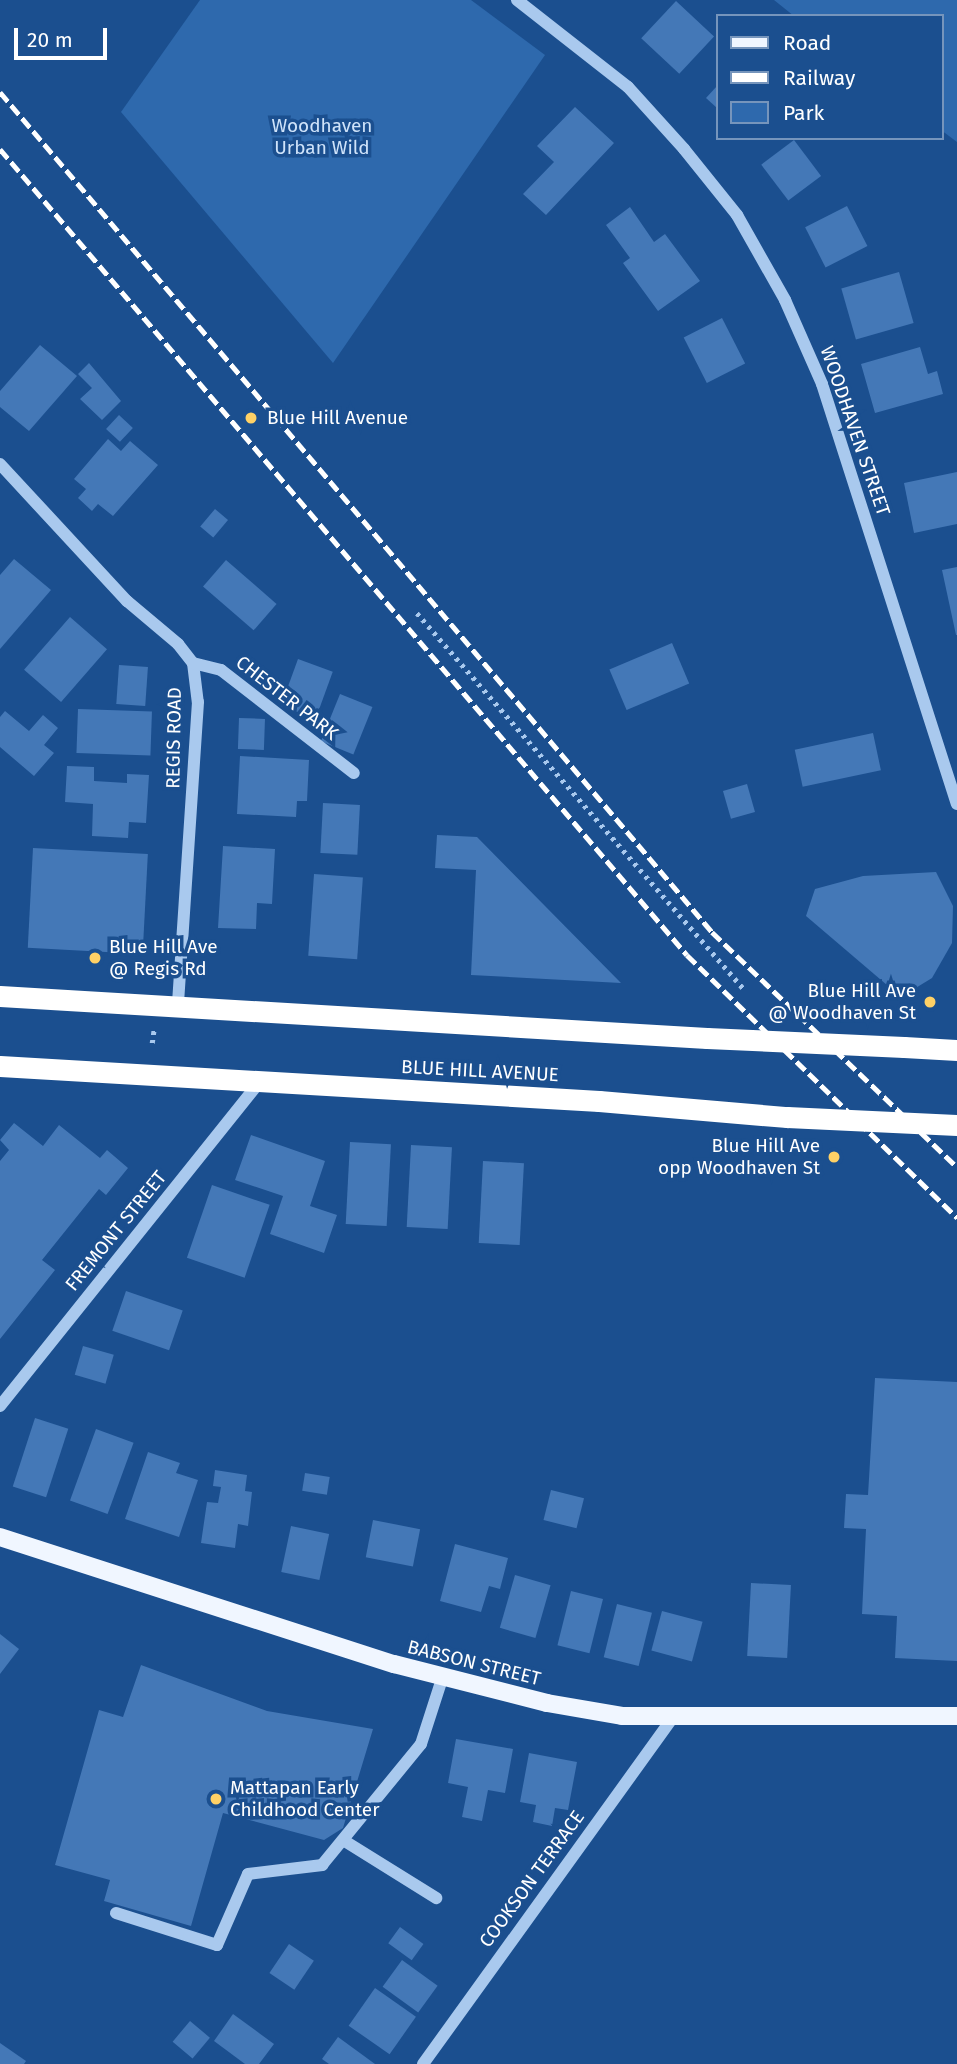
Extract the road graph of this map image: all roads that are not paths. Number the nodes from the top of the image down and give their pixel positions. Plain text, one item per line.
1 (517, 0) edge
2 (0, 464) edge
3 (192, 663) junction
4 (354, 774) dead end
5 (957, 804) edge
6 (0, 996) edge
7 (178, 1006) junction
8 (957, 1050) edge
9 (0, 1066) edge
10 (261, 1080) junction
11 (957, 1125) edge
12 (0, 1406) edge
13 (0, 1537) edge
14 (443, 1676) junction
15 (957, 1716) edge
16 (673, 1717) junction
17 (343, 1840) junction
18 (436, 1898) dead end
19 (116, 1913) dead end
20 (423, 2064) edge

1 - 5 street, WOODHAVEN STREET
2 - 3 street, REGIS ROAD
3 - 4 street, CHESTER PARK
3 - 7 street, REGIS ROAD
6 - 7 highway
7 - 8 highway, bridge
9 - 10 highway, BLUE HILL AVENUE
10 - 11 highway, BLUE HILL AVENUE, bridge
10 - 12 street, FREMONT STREET
13 - 14 main road, BABSON STREET
14 - 16 main road, BABSON STREET
14 - 17 street
15 - 16 main road, BABSON STREET
16 - 20 street, COOKSON TERRACE
17 - 18 street
17 - 19 street

